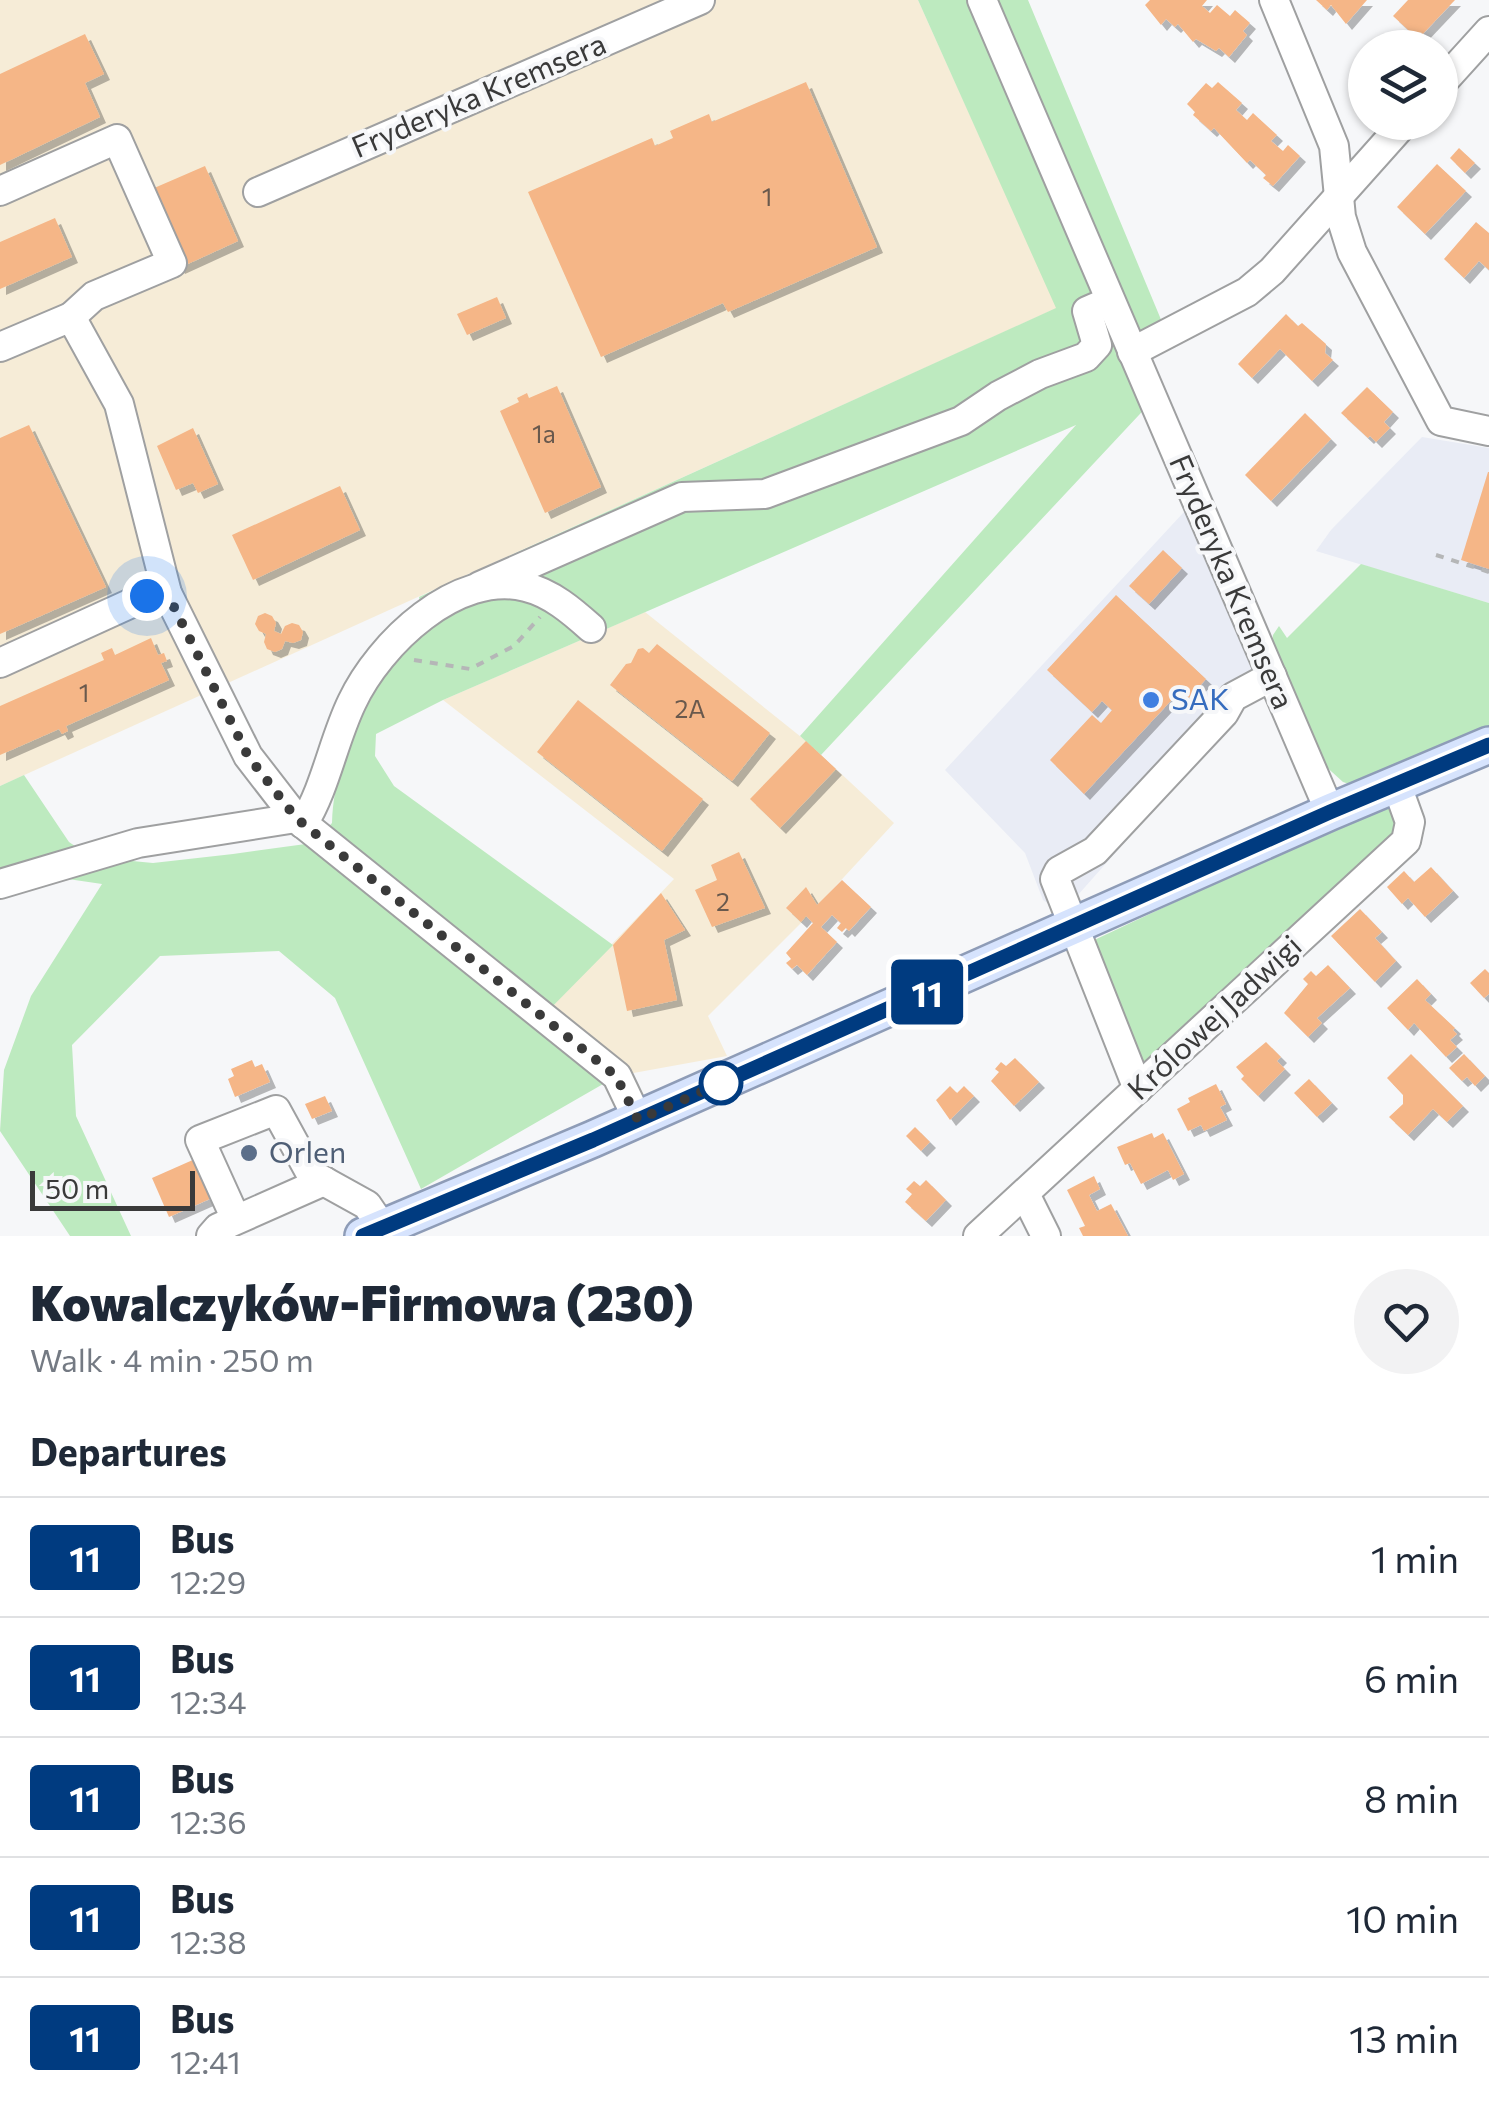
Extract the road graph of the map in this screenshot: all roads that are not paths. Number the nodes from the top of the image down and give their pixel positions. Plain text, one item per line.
1 (700, 0) edge
2 (982, 0) edge
3 (1274, 0) edge
4 (1489, 31) edge
5 (1458, 65) edge
6 (1390, 140) edge
7 (0, 192) edge
8 (258, 192) dead end
9 (1339, 198) junction
10 (1110, 301) junction
11 (71, 317) junction
12 (0, 347) edge
13 (1132, 352) junction
14 (1489, 431) edge
15 (480, 586) junction
16 (167, 593) junction
17 (590, 628) dead end
18 (0, 663) edge
19 (1272, 676) junction
20 (1489, 745) edge
21 (1396, 783) junction
22 (1330, 812) junction
23 (300, 821) junction
24 (0, 884) edge
25 (1072, 928) junction
26 (1138, 1089) junction
27 (638, 1120) junction
28 (324, 1181) junction
29 (1025, 1194) junction
30 (219, 1230) edge
31 (373, 1232) edge
32 (978, 1236) edge
33 (1046, 1236) edge

1 - 8 street, Fryderyka Kremsera
2 - 10 street, Fryderyka Kremsera
3 - 9 street
4 - 5 street
6 - 9 street
7 - 11 street
9 - 13 street
9 - 14 street
10 - 13 street, Fryderyka Kremsera
10 - 15 street
11 - 12 street
11 - 16 street
13 - 19 street, Fryderyka Kremsera
15 - 17 street
15 - 23 street
16 - 18 street
16 - 23 street
19 - 22 street, Fryderyka Kremsera
19 - 25 street
20 - 21 main road
21 - 22 main road
21 - 26 street, Królowej Jadwigi
22 - 25 main road
23 - 24 street
23 - 27 street
25 - 26 street
25 - 27 main road
26 - 29 street, Królowej Jadwigi
27 - 31 main road
28 - 30 street
28 - 30 street
28 - 31 street
29 - 32 street, Królowej Jadwigi
29 - 33 street

